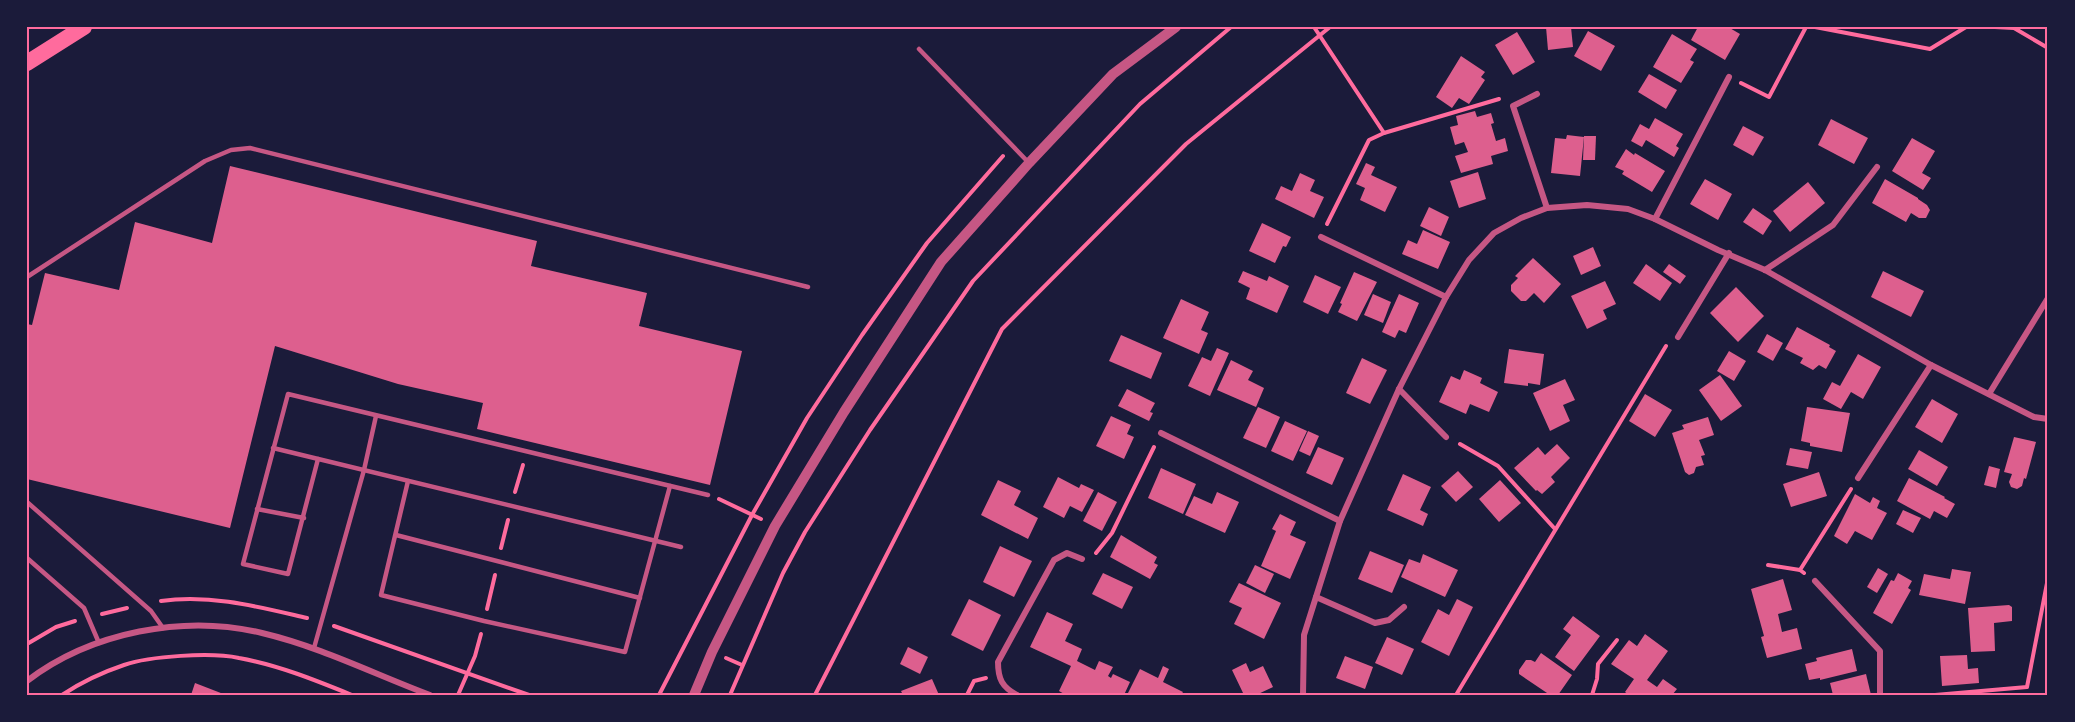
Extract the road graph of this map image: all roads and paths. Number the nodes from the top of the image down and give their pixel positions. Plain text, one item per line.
1 (84, 27) edge
2 (1176, 27) edge
3 (1231, 27) edge
4 (1314, 27) edge
5 (1330, 27) edge
6 (1806, 27) edge
7 (1815, 27) edge
8 (1966, 27) edge
9 (1995, 27) edge
10 (1319, 35) junction
11 (2048, 48) edge
12 (919, 49) dead end
13 (27, 63) edge
14 (1729, 77) joint
15 (1538, 94) dead end
16 (1512, 106) junction
17 (1384, 133) junction
18 (1029, 163) junction
19 (1877, 167) dead end
20 (1547, 208) junction
21 (1655, 219) junction
22 (1321, 237) joint
23 (1729, 253) junction
24 (1765, 270) junction
25 (27, 277) edge
26 (808, 287) dead end
27 (1446, 297) junction
28 (2048, 298) edge
29 (1678, 337) joint
30 (1931, 365) junction
31 (1399, 389) junction
32 (1989, 394) junction
33 (376, 416) junction
34 (2048, 419) edge
35 (1161, 433) joint
36 (1446, 437) joint
37 (273, 448) junction
38 (318, 459) junction
39 (364, 470) junction
40 (1858, 478) joint
41 (408, 481) junction
42 (670, 486) junction
43 (708, 495) dead end
44 (27, 502) edge
45 (727, 502) dead end
46 (257, 509) junction
47 (745, 511) dead end
48 (304, 518) junction
49 (1340, 521) junction
50 (1555, 529) junction
51 (396, 535) junction
52 (655, 540) junction
53 (681, 547) dead end
54 (1082, 559) joint
55 (28, 561) edge
56 (1768, 565) dead end
57 (1800, 570) junction
58 (2048, 578) edge
59 (1815, 581) joint
60 (1316, 597) junction
61 (640, 598) junction
62 (1404, 607) dead end
63 (163, 628) junction
64 (687, 640) dead end
65 (1617, 640) dead end
66 (99, 644) junction
67 (314, 648) junction
68 (998, 676) junction
69 (27, 681) edge
70 (409, 687) junction
71 (62, 695) edge
72 (352, 695) edge
73 (405, 695) edge
74 (430, 695) edge
75 (659, 695) edge
76 (693, 695) edge
77 (729, 695) edge
78 (815, 695) edge
79 (967, 695) edge
80 (1017, 695) edge
81 (1303, 695) edge
82 (1456, 695) edge
83 (1592, 695) edge
84 (1880, 695) edge
85 (1935, 695) edge

1 - 13 highway
2 - 18 street
3 - 77 path
4 - 10 path
5 - 10 path
6 - 14 path
7 - 8 path
9 - 11 path
10 - 17 path
10 - 78 path
12 - 18 lane
14 - 21 street
15 - 16 street
16 - 17 path
16 - 20 street
17 - 22 path
18 - 76 street
19 - 24 street
20 - 21 street
20 - 27 street
21 - 23 street
22 - 27 street
23 - 24 street
23 - 29 street
24 - 30 street
25 - 26 lane
27 - 31 street
28 - 32 street
29 - 50 path
30 - 32 street
30 - 40 street
31 - 36 street
31 - 49 street
32 - 34 street
33 - 37 lane
33 - 39 lane
33 - 42 lane
35 - 49 street
35 - 54 path
36 - 50 path
37 - 38 lane
37 - 46 lane
38 - 39 lane
38 - 48 lane
39 - 41 lane
39 - 67 lane
40 - 57 path
41 - 51 lane
41 - 52 lane
42 - 43 lane
42 - 52 lane
44 - 63 lane
45 - 47 path
46 - 48 lane
46 - 48 lane
49 - 60 street
50 - 82 path
51 - 61 lane
51 - 61 lane
52 - 53 lane
52 - 61 lane
54 - 68 street
55 - 66 lane
56 - 57 path
57 - 59 path
58 - 85 path
59 - 84 street
60 - 62 street
60 - 81 street
63 - 66 street
63 - 67 street
64 - 75 path
65 - 83 path
66 - 69 street
67 - 70 street
68 - 79 path
68 - 80 street
70 - 73 street
70 - 74 street
71 - 72 path

